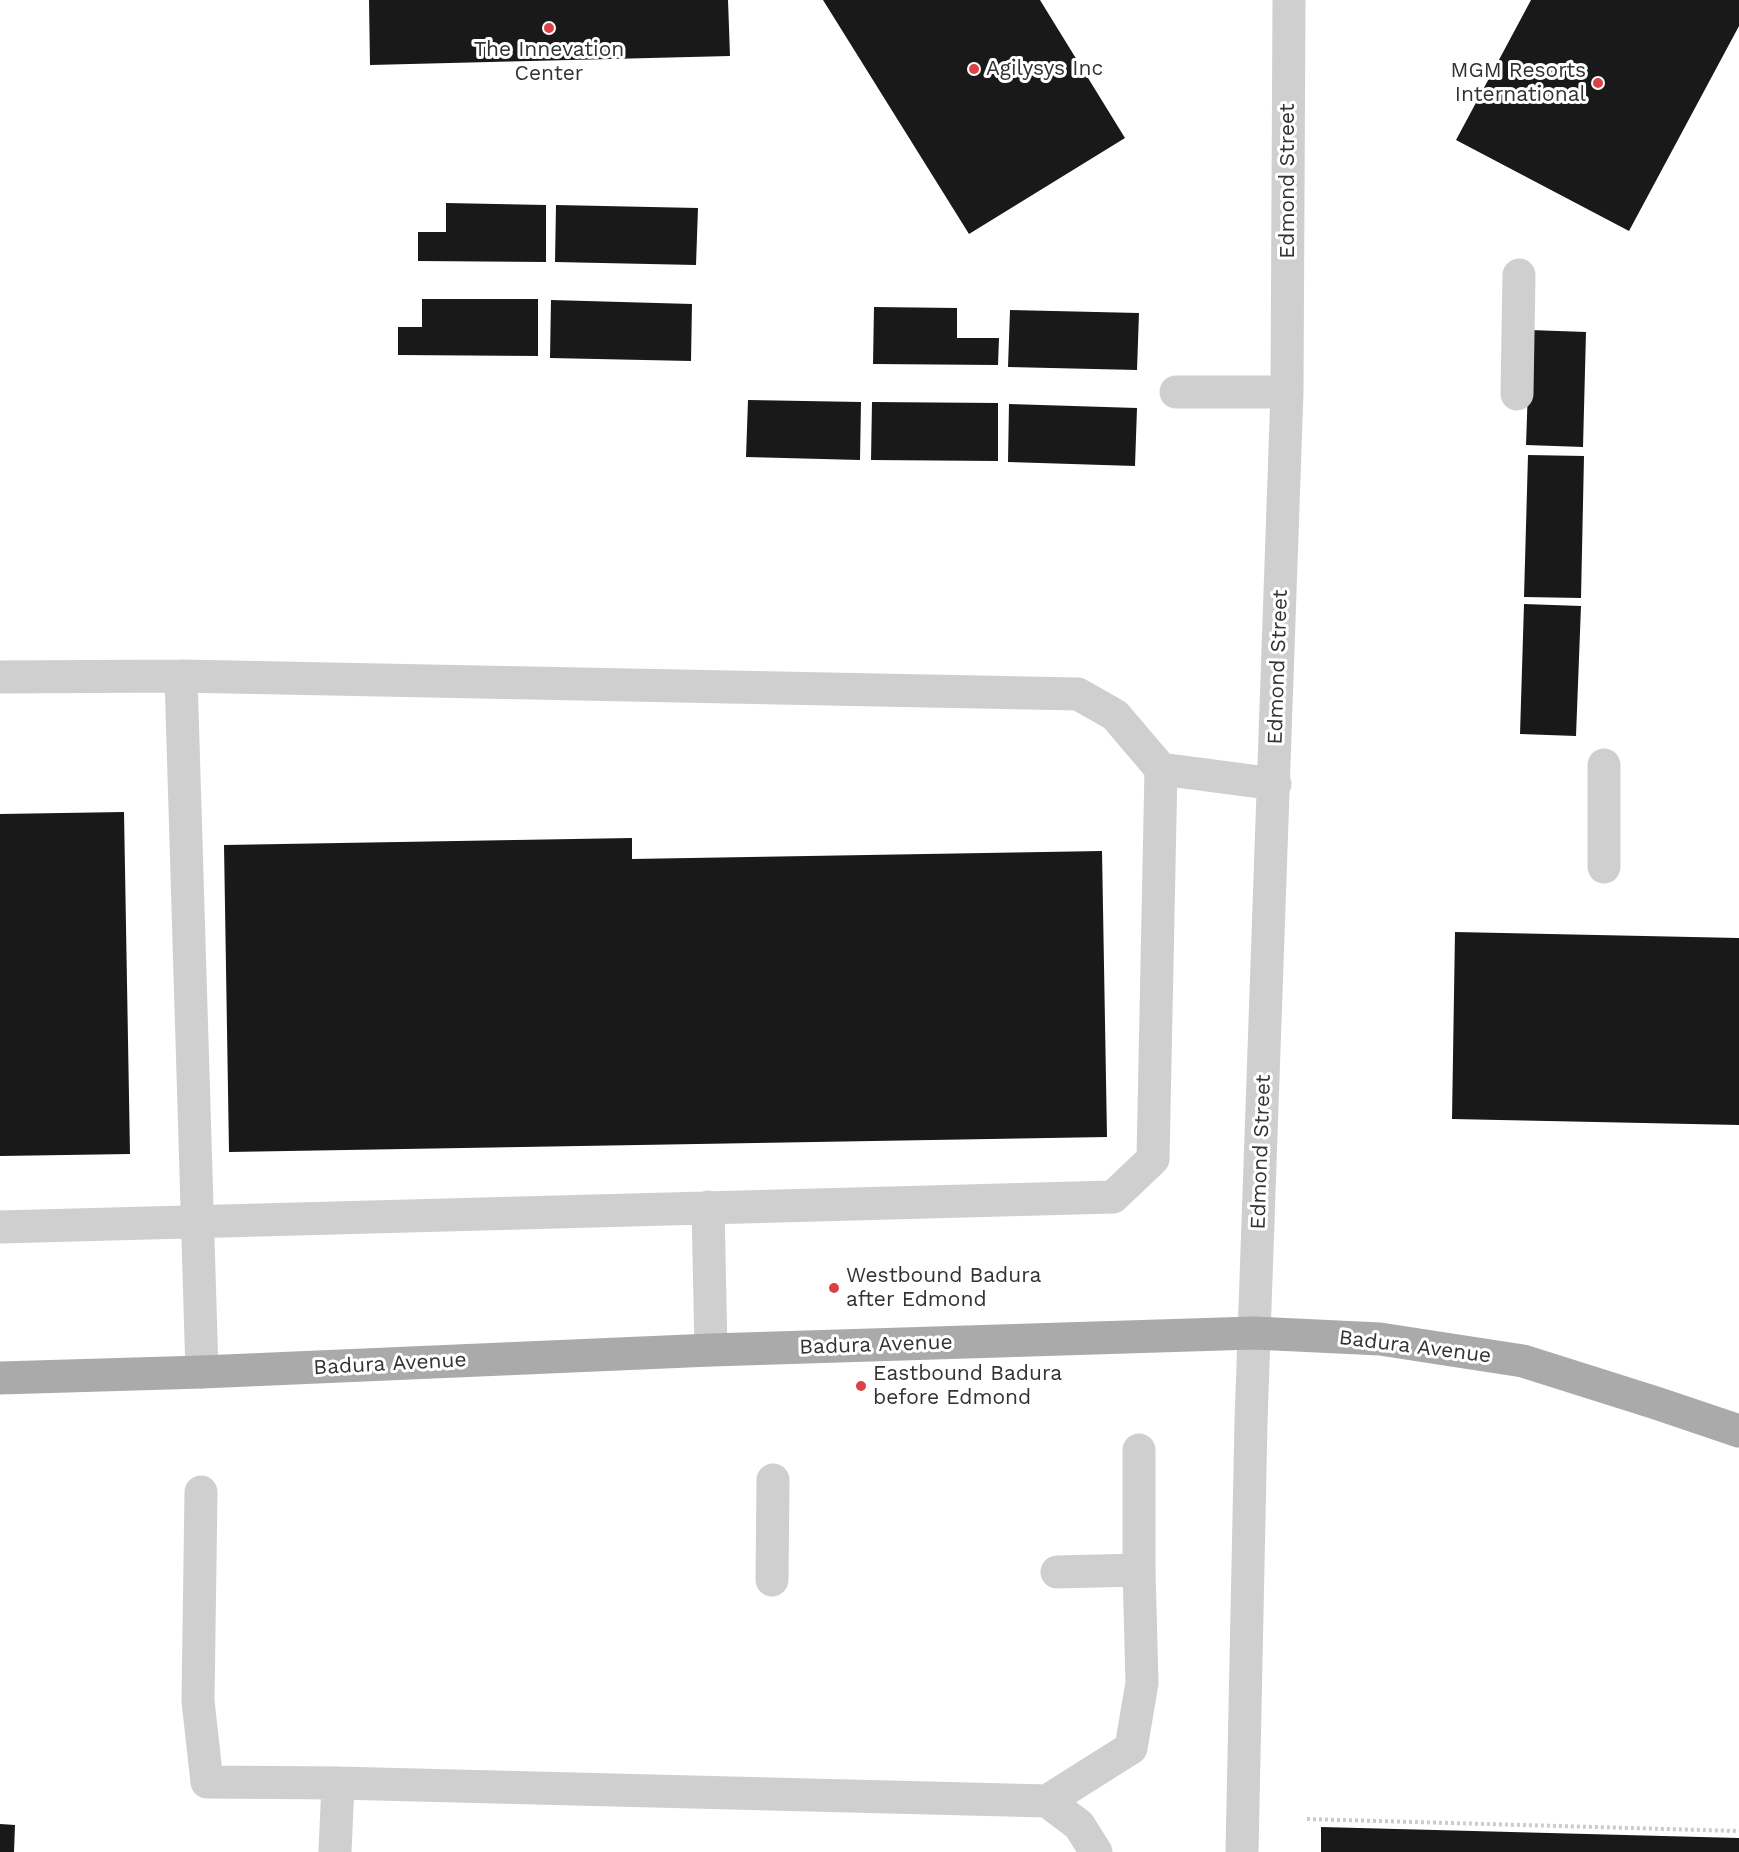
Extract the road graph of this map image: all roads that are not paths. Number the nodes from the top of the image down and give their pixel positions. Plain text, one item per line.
1 (1289, 0) edge
2 (1519, 275) dead end
3 (1176, 392) dead end
4 (1287, 392) junction
5 (1517, 393) dead end
6 (181, 676) junction
7 (0, 677) edge
8 (1604, 765) dead end
9 (1161, 769) junction
10 (1275, 784) junction
11 (1604, 867) dead end
12 (708, 1207) junction
13 (197, 1221) junction
14 (0, 1227) edge
15 (1254, 1333) junction
16 (711, 1350) junction
17 (202, 1372) junction
18 (0, 1378) edge
19 (1739, 1431) edge
20 (1139, 1450) dead end
21 (772, 1480) dead end
22 (201, 1492) dead end
23 (1139, 1570) junction
24 (1057, 1572) dead end
25 (772, 1580) dead end
26 (338, 1783) junction
27 (1047, 1801) junction
28 (335, 1852) edge
29 (1096, 1852) edge
30 (1242, 1852) edge

1 - 4 street, Edmond Street
2 - 5 street
3 - 4 street
4 - 10 street, Edmond Street
6 - 7 street
6 - 9 street
6 - 13 street
8 - 11 street
9 - 10 street
9 - 12 street
10 - 15 street, Edmond Street
12 - 13 street
12 - 16 street
13 - 14 street
13 - 17 street
15 - 16 main road, Badura Avenue
15 - 19 main road, Badura Avenue
15 - 30 street, Edmond Street
16 - 17 main road, Badura Avenue
17 - 18 main road, Badura Avenue
20 - 23 street
21 - 25 street
22 - 26 street
23 - 24 street
23 - 27 street
26 - 27 street
26 - 28 street
27 - 29 street

